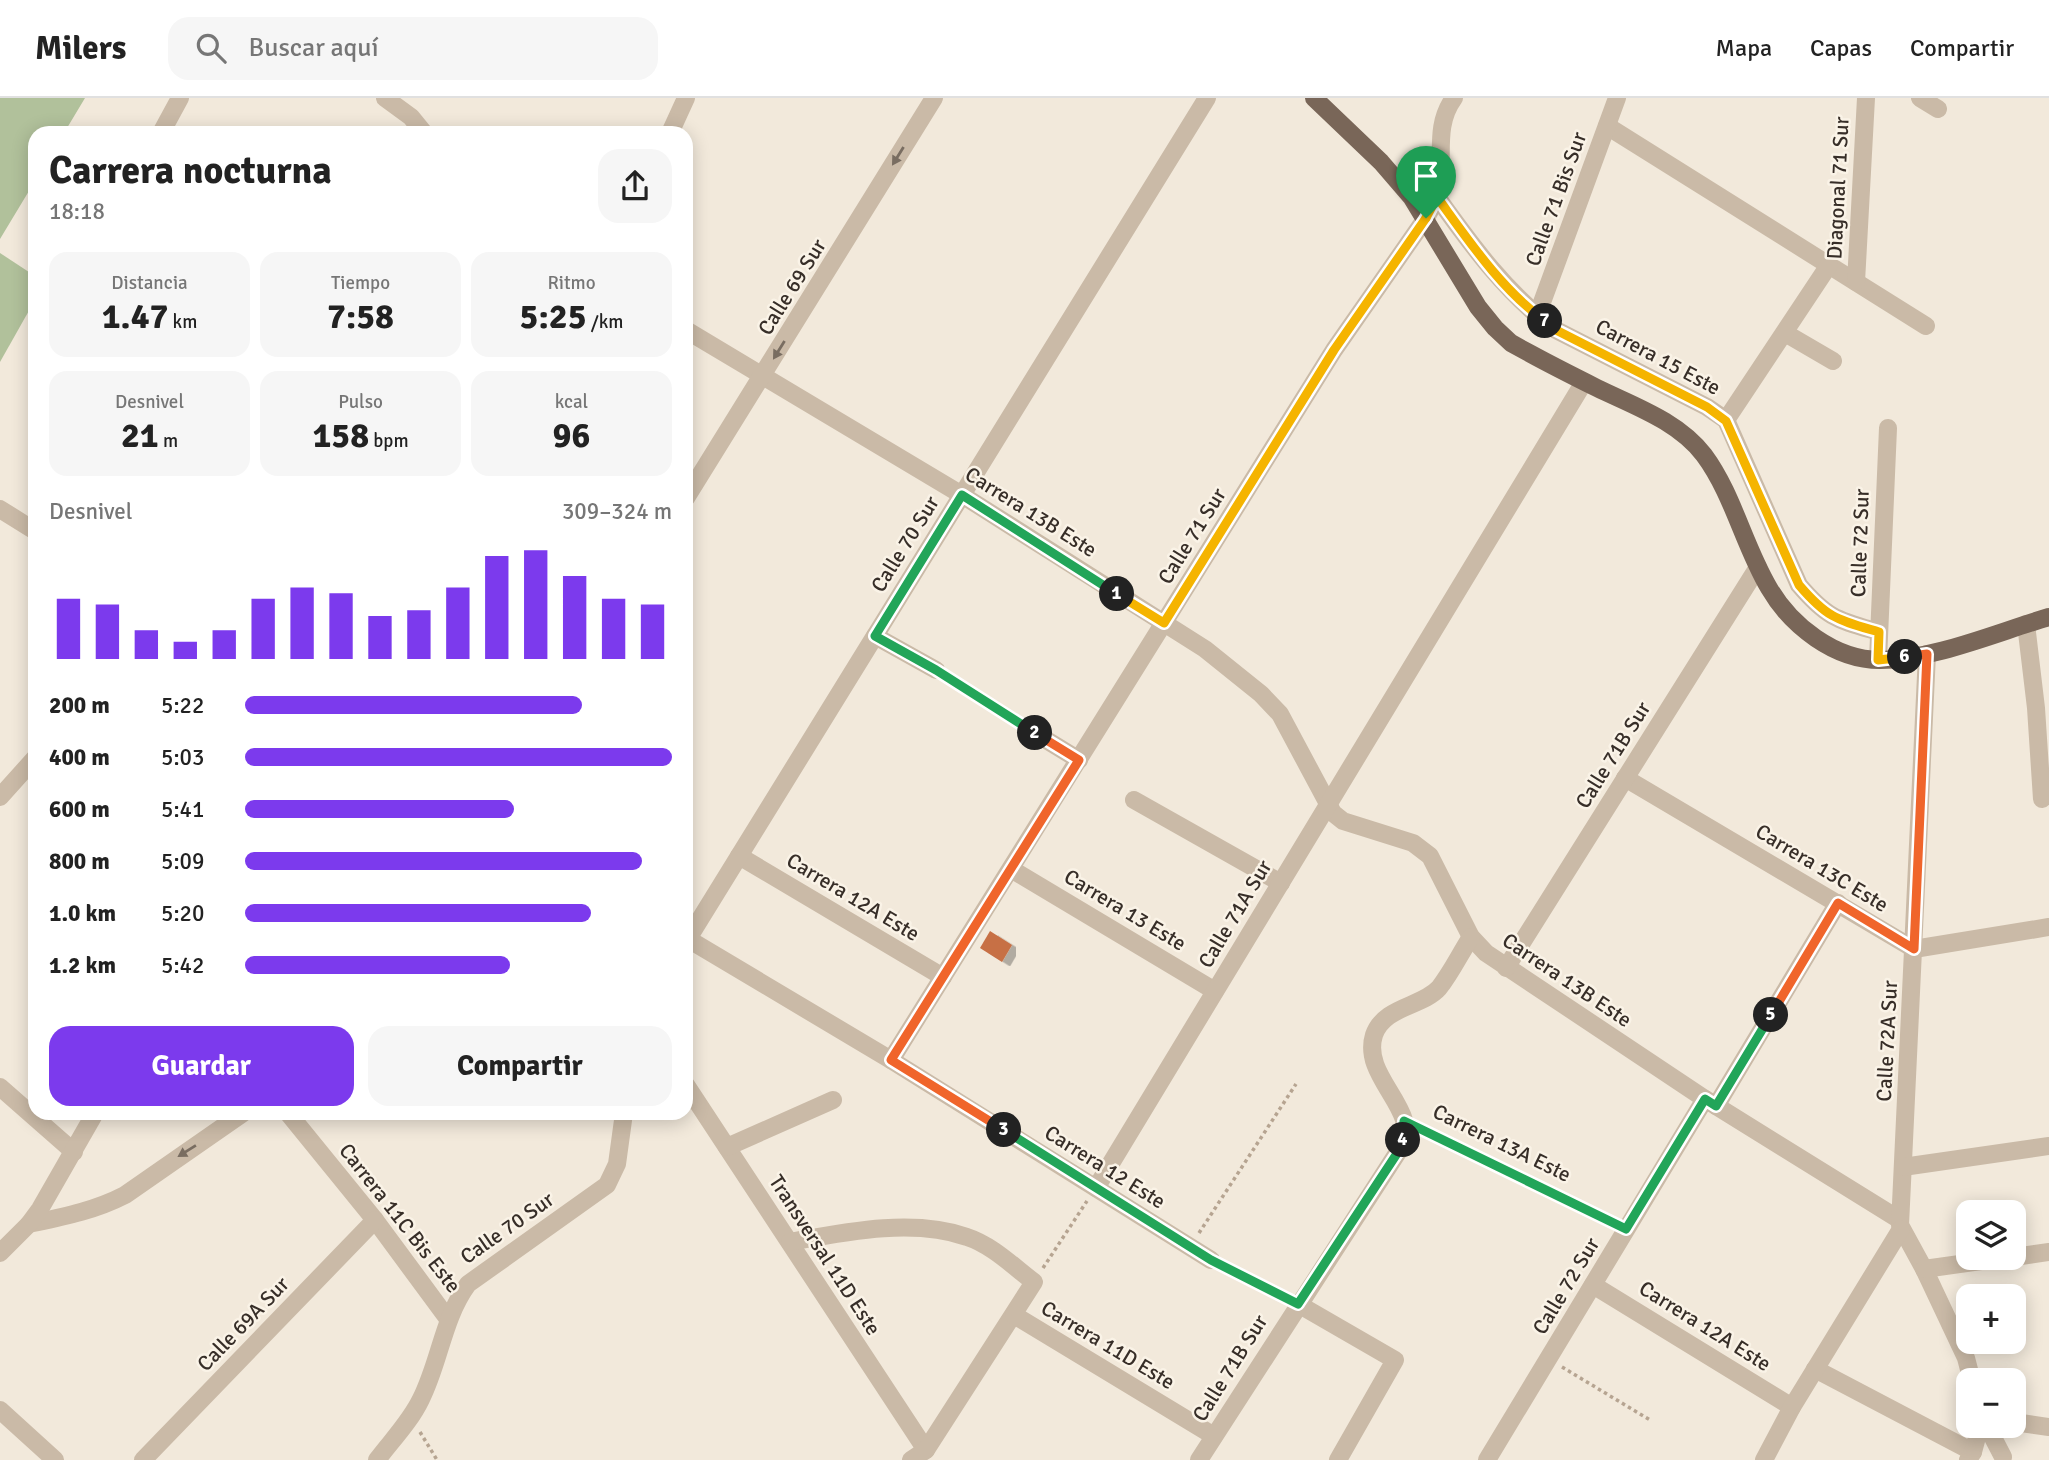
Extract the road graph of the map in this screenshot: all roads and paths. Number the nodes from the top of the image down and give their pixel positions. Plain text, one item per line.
1 (180, 98) edge
2 (384, 98) edge
3 (686, 98) edge
4 (934, 98) edge
5 (1207, 98) edge
6 (1454, 98) edge
7 (1617, 98) edge
8 (1866, 98) edge
9 (1920, 98) edge
10 (1324, 102) edge
11 (1938, 109) dead end
12 (164, 126) edge
13 (418, 126) edge
14 (673, 126) edge
15 (1606, 126) junction
16 (1437, 197) junction
17 (1426, 218) junction
18 (1829, 265) junction
19 (1856, 282) junction
20 (1537, 316) junction
21 (1926, 326) dead end
22 (1784, 333) junction
23 (693, 334) edge
24 (1833, 361) dead end
25 (763, 377) junction
26 (1584, 382) junction
27 (1726, 421) junction
28 (1888, 428) dead end
29 (693, 487) edge
30 (962, 495) junction
31 (0, 509) edge
32 (28, 527) edge
33 (1758, 567) junction
34 (2049, 617) edge
35 (1164, 623) junction
36 (2026, 624) junction
37 (1879, 632) junction
38 (875, 636) junction
39 (1927, 654) junction
40 (1878, 660) junction
41 (936, 670) joint
42 (1048, 741) joint
43 (1079, 760) junction
44 (28, 766) edge
45 (1625, 778) junction
46 (0, 797) edge
47 (2042, 799) dead end
48 (1135, 800) dead end
49 (1327, 806) junction
50 (739, 856) junction
51 (1011, 869) junction
52 (1281, 883) junction
53 (1838, 903) junction
54 (2049, 928) edge
55 (693, 931) edge
56 (1471, 937) junction
57 (693, 944) edge
58 (1914, 949) junction
59 (1506, 968) junction
60 (943, 977) junction
61 (1215, 991) junction
62 (891, 1060) junction
63 (1296, 1084) dead end
64 (0, 1087) edge
65 (693, 1095) edge
66 (833, 1100) dead end
67 (1711, 1102) junction
68 (28, 1112) edge
69 (38, 1120) edge
70 (91, 1120) edge
71 (233, 1120) edge
72 (294, 1120) edge
73 (623, 1120) edge
74 (1404, 1121) junction
75 (2049, 1146) edge
76 (727, 1147) junction
77 (74, 1152) junction
78 (1903, 1167) junction
79 (1096, 1188) junction
80 (375, 1220) junction
81 (29, 1224) junction
82 (1900, 1225) junction
83 (1626, 1229) junction
84 (790, 1242) junction
85 (1190, 1247) junction
86 (2049, 1252) edge
87 (0, 1253) edge
88 (2026, 1255) edge
89 (1211, 1260) joint
90 (1956, 1265) edge
91 (1924, 1269) junction
92 (1034, 1282) junction
93 (1593, 1284) junction
94 (1298, 1304) junction
95 (1014, 1315) junction
96 (449, 1319) junction
97 (1548, 1359) junction
98 (1969, 1368) edge
99 (1815, 1369) junction
100 (1792, 1407) junction
101 (0, 1410) edge
102 (411, 1417) junction
103 (1650, 1420) dead end
104 (2026, 1424) edge
105 (2049, 1427) edge
106 (1214, 1436) junction
107 (1976, 1438) edge
108 (1993, 1438) edge
109 (926, 1450) junction
110 (1970, 1456) edge
111 (2003, 1457) dead end
112 (55, 1460) edge
113 (143, 1460) edge
114 (377, 1460) edge
115 (437, 1460) edge
116 (911, 1460) edge
117 (1199, 1460) edge
118 (1338, 1460) edge
119 (1488, 1460) edge
120 (1764, 1460) edge

1 - 12 street
2 - 13 street
3 - 14 street
4 -> 25 street, Calle 69 Sur
5 - 30 street, Calle 70 Sur
6 - 16 street, Calle 71 Sur
7 - 15 street, Calle 71 Bis Sur
8 - 19 street, Diagonal 71 Sur
9 - 11 street
10 - 17 main road
15 - 18 street
15 - 20 street, Calle 71 Bis Sur
16 - 17 street, Calle 71 Sur
16 - 20 street, Carrera 15 Este
17 - 26 main road
17 - 35 street, Calle 71 Sur
18 - 19 street
18 - 22 street
19 - 21 street
20 - 27 street, Carrera 15 Este
22 - 24 street
22 - 27 street
23 - 25 street, Carrera 13B Este
25 - 29 street, Calle 69 Sur
25 - 30 street, Carrera 13B Este
26 - 33 main road
26 - 49 street, Calle 71A Sur
27 - 37 street, Carrera 15 Este
28 - 37 street, Calle 72 Sur
30 - 35 street, Carrera 13B Este
30 - 38 street, Calle 70 Sur
31 - 32 street
33 - 40 main road
33 - 45 street, Calle 71B Sur
34 - 36 main road
35 - 43 street, Calle 71 Sur
35 - 49 street, Carrera 13B Este
36 - 39 main road
36 - 47 street
37 - 40 street, Calle 72 Sur
38 - 41 street
38 - 50 street, Calle 70 Sur
39 - 40 main road
39 - 58 street, Calle 72A Sur
41 - 42 path
42 - 43 street
43 - 51 street, Calle 71 Sur
44 - 46 street
45 - 53 street, Carrera 13C Este
45 - 59 street, Calle 71B Sur
48 - 52 street
49 - 52 street, Calle 71A Sur
49 - 56 street, Carrera 13B Este
50 - 55 street, Calle 70 Sur
50 - 60 street, Carrera 12A Este
51 - 60 street, Calle 71 Sur
51 - 61 street, Carrera 13 Este
52 - 61 street, Calle 71A Sur
53 - 58 street, Carrera 13C Este
53 - 67 street, Calle 72 Sur
54 - 58 street
56 - 59 street, Carrera 13B Este
56 - 74 street, Carrera 13A Este
57 - 62 street, Carrera 12 Este
58 - 78 street, Calle 72A Sur
59 - 67 street, Carrera 13B Este
60 - 62 street, Calle 71 Sur
61 - 79 street, Calle 71A Sur
62 - 79 street, Carrera 12 Este
63 - 85 path
64 - 68 street
65 - 76 street, Transversal 11D Este
66 - 76 street
67 - 82 street, Carrera 13B Este
67 - 83 street, Calle 72 Sur
69 - 77 street
70 - 77 street
71 -> 81 street
72 - 80 street, Carrera 11C Bis Este
73 - 96 street, Calle 70 Sur
74 - 83 path, Carrera 13A Este
74 - 94 street, Calle 71B Sur
75 - 78 street
76 - 84 street, Transversal 11D Este
77 - 81 street
78 - 82 street, Calle 72A Sur
79 - 85 street, Carrera 12 Este
79 - 92 path
80 - 96 street, Carrera 11C Bis Este
80 - 113 street, Calle 69A Sur
81 - 87 street
82 - 91 street
82 - 99 street, Calle 72A Sur
83 - 93 street, Calle 72 Sur
84 - 92 street
84 - 109 street, Transversal 11D Este
85 - 89 street, Carrera 12 Este
86 - 88 street
89 - 94 path
90 - 91 street
91 - 98 street
92 - 95 street
93 - 97 street, Calle 72 Sur
93 - 100 street, Carrera 12A Este
94 - 106 street, Calle 71B Sur
94 - 118 street
95 - 106 street, Carrera 11D Este
95 - 109 street
96 - 102 street, Calle 70 Sur
97 - 103 path
97 - 119 street, Calle 72 Sur
99 - 100 street, Calle 72A Sur
99 - 110 street
100 - 120 street, Calle 72A Sur
101 - 112 street
102 - 114 street, Calle 70 Sur
102 - 115 path
104 - 105 street
106 - 117 street, Calle 71B Sur
107 - 110 street
108 - 111 street
109 - 116 street

